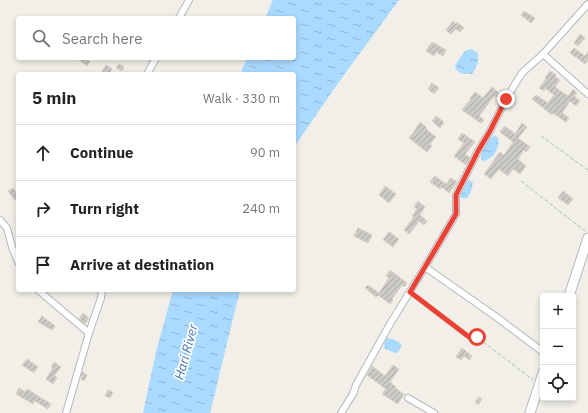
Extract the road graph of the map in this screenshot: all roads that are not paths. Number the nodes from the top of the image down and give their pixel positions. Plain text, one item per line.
1 (188, 0) edge
2 (588, 4) edge
3 (180, 16) edge
4 (543, 54) junction
5 (155, 60) edge
6 (148, 72) edge
7 (588, 94) edge
8 (0, 220) edge
9 (588, 238) edge
10 (16, 256) edge
11 (425, 267) junction
12 (40, 292) edge
13 (102, 292) edge
14 (570, 293) edge
15 (89, 333) junction
16 (540, 350) edge
17 (540, 382) edge
18 (408, 398) dead end
19 (66, 413) edge
20 (341, 413) edge
21 (434, 413) edge
22 (530, 413) edge

1 - 3 street
2 - 4 street
4 - 7 street
4 - 11 street
5 - 6 street
8 - 10 street
9 - 14 main road
11 - 16 street
11 - 20 street
12 - 15 street
13 - 15 street
15 - 19 street
17 - 22 main road
18 - 21 street

